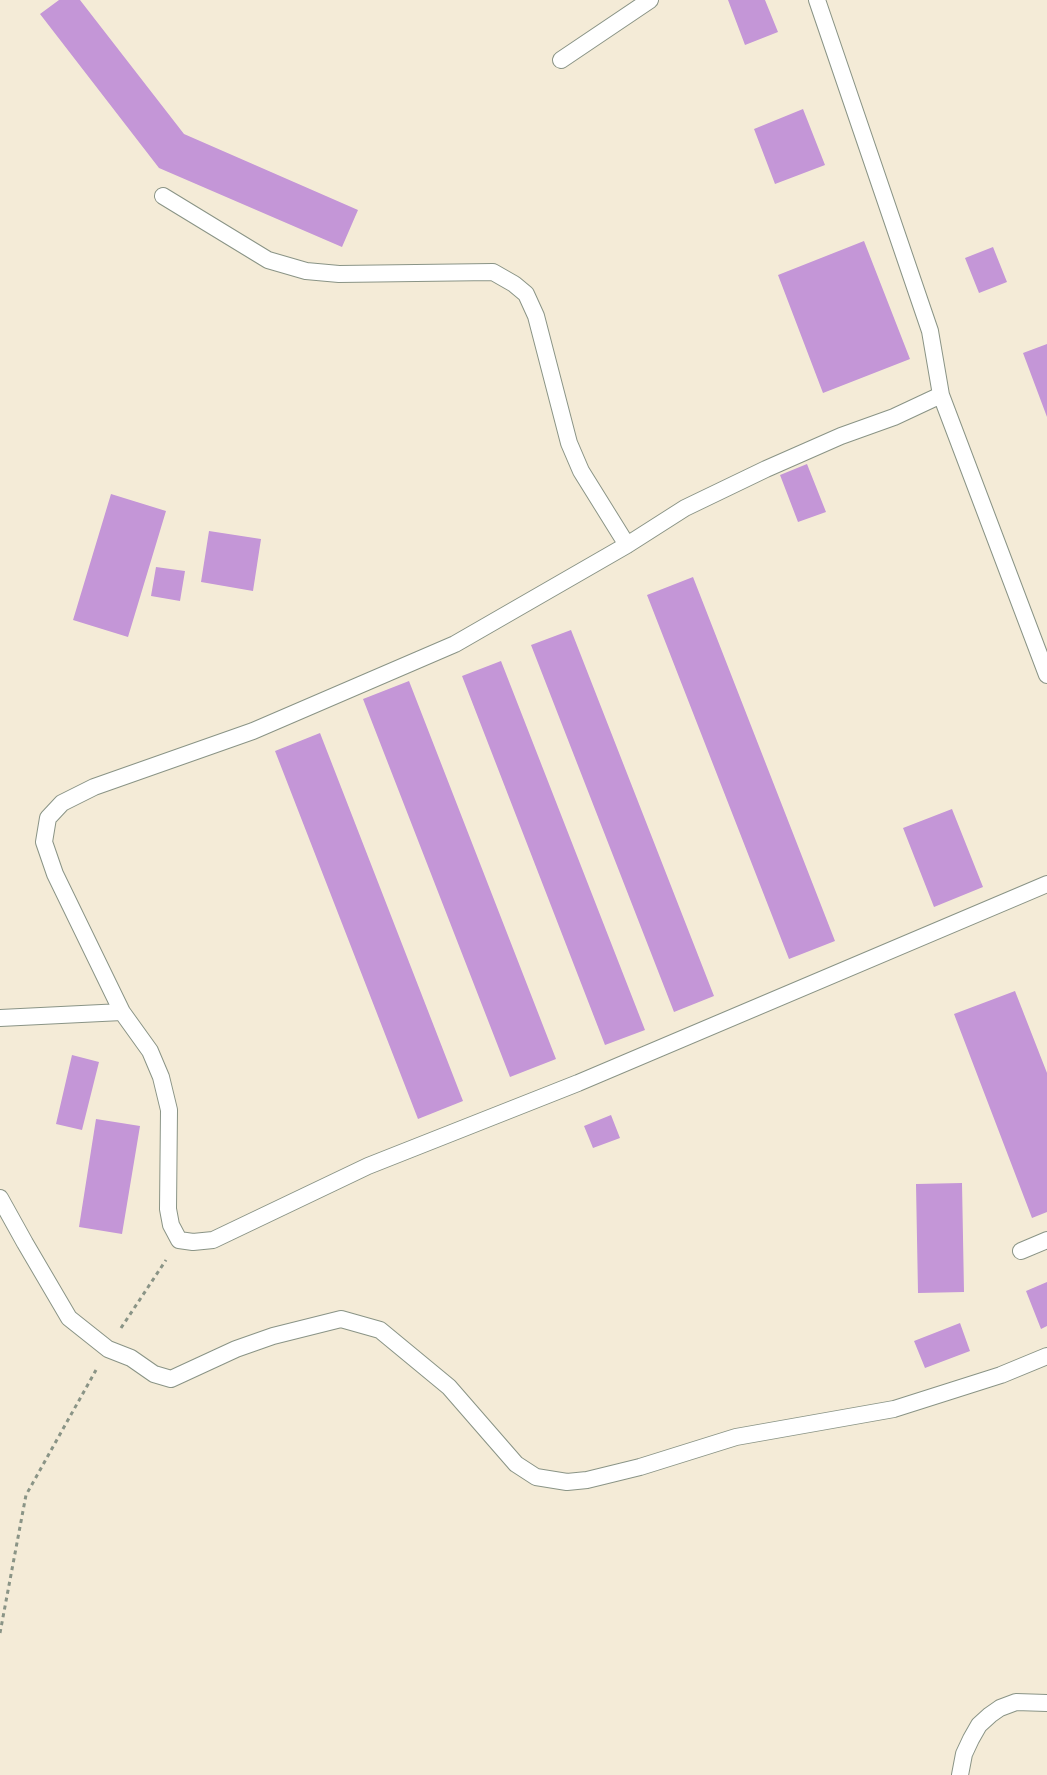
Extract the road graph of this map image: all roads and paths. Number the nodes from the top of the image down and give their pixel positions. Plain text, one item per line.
1 (650, 0) edge
2 (817, 0) edge
3 (561, 60) dead end
4 (163, 196) dead end
5 (941, 395) junction
6 (628, 545) junction
7 (1047, 674) edge
8 (1047, 884) edge
9 (122, 1012) junction
10 (0, 1018) edge
11 (0, 1198) edge
12 (179, 1240) junction
13 (1047, 1240) edge
14 (1021, 1251) dead end
15 (108, 1349) junction
16 (1047, 1356) edge
17 (0, 1633) edge
18 (1047, 1703) edge
19 (960, 1775) edge

1 - 3 lane
2 - 5 lane
4 - 6 lane
5 - 6 lane
5 - 7 lane
6 - 9 lane
8 - 12 lane
9 - 10 lane
9 - 12 lane
11 - 15 lane
12 - 15 path
13 - 14 lane
15 - 16 lane
15 - 17 path
18 - 19 lane

